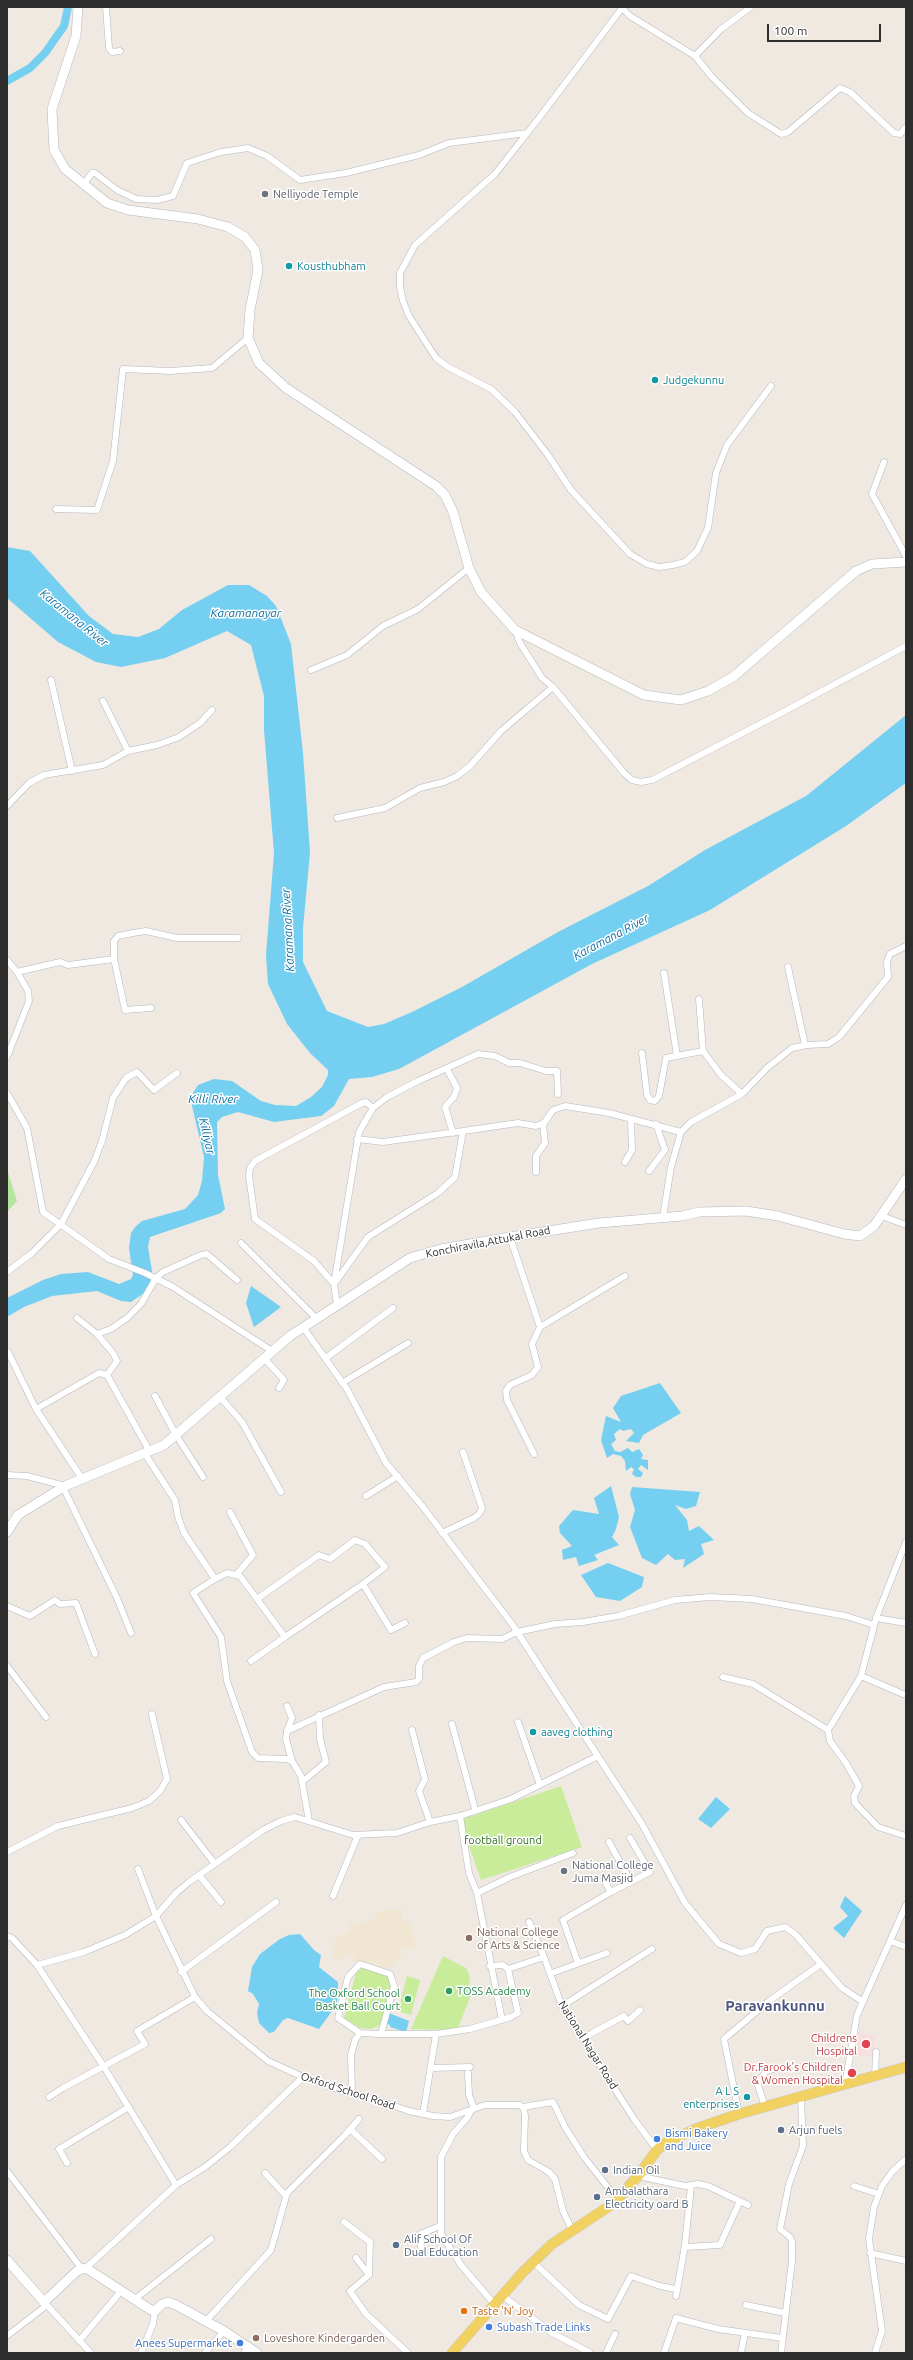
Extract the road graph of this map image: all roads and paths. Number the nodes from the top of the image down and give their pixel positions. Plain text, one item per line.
1 (78, 7) edge
2 (106, 7) edge
3 (751, 7) edge
4 (621, 8) edge
5 (120, 51) dead end
6 (695, 56) junction
7 (906, 127) edge
8 (527, 133) junction
9 (83, 185) junction
10 (248, 338) junction
11 (771, 386) dead end
12 (884, 462) dead end
13 (56, 509) dead end
14 (906, 556) edge
15 (906, 562) edge
16 (469, 568) junction
17 (515, 630) junction
18 (906, 646) edge
19 (311, 670) dead end
20 (51, 680) dead end
21 (552, 687) junction
22 (103, 701) dead end
23 (212, 710) dead end
24 (128, 751) junction
25 (72, 771) junction
26 (7, 806) edge
27 (337, 818) dead end
28 (238, 938) dead end
29 (906, 946) edge
30 (114, 959) junction
31 (7, 960) edge
32 (788, 967) dead end
33 (17, 972) junction
34 (664, 973) dead end
35 (699, 999) dead end
36 (151, 1008) dead end
37 (805, 1045) junction
38 (703, 1051) junction
39 (642, 1053) dead end
40 (677, 1056) junction
41 (7, 1057) edge
42 (447, 1068) junction
43 (177, 1073) dead end
44 (7, 1092) edge
45 (558, 1094) dead end
46 (742, 1094) junction
47 (373, 1108) junction
48 (631, 1120) junction
49 (543, 1123) junction
50 (656, 1124) junction
51 (463, 1132) junction
52 (681, 1132) junction
53 (452, 1133) junction
54 (357, 1140) junction
55 (625, 1162) dead end
56 (649, 1170) dead end
57 (536, 1172) dead end
58 (906, 1179) edge
59 (882, 1216) junction
60 (663, 1217) junction
61 (61, 1224) junction
62 (906, 1225) edge
63 (510, 1237) junction
64 (241, 1243) dead end
65 (7, 1272) edge
66 (625, 1276) dead end
67 (156, 1278) junction
68 (237, 1280) dead end
69 (334, 1284) junction
70 (337, 1305) junction
71 (393, 1308) dead end
72 (78, 1318) dead end
73 (316, 1318) junction
74 (303, 1327) junction
75 (540, 1327) junction
76 (97, 1334) junction
77 (408, 1343) dead end
78 (272, 1351) junction
79 (8, 1352) edge
80 (264, 1358) junction
81 (326, 1358) junction
82 (107, 1375) junction
83 (342, 1383) junction
84 (279, 1388) dead end
85 (155, 1396) dead end
86 (220, 1396) junction
87 (36, 1409) junction
88 (176, 1436) junction
89 (463, 1452) dead end
90 (147, 1453) junction
91 (534, 1454) dead end
92 (7, 1476) edge
93 (398, 1476) junction
94 (203, 1477) dead end
95 (82, 1480) junction
96 (64, 1486) junction
97 (281, 1492) dead end
98 (366, 1496) dead end
99 (230, 1512) dead end
100 (7, 1532) edge
101 (442, 1533) junction
102 (906, 1542) edge
103 (236, 1575) junction
104 (215, 1579) junction
105 (363, 1584) junction
106 (257, 1599) junction
107 (7, 1606) edge
108 (875, 1621) junction
109 (405, 1623) dead end
110 (906, 1623) edge
111 (517, 1632) junction
112 (130, 1633) dead end
113 (285, 1637) junction
114 (95, 1654) dead end
115 (251, 1661) dead end
116 (7, 1666) edge
117 (861, 1676) junction
118 (723, 1677) dead end
119 (903, 1694) dead end
120 (287, 1706) dead end
121 (152, 1714) dead end
122 (319, 1715) junction
123 (46, 1717) dead end
124 (518, 1722) dead end
125 (452, 1724) dead end
126 (412, 1730) dead end
127 (828, 1730) junction
128 (286, 1731) junction
129 (598, 1756) junction
130 (292, 1761) junction
131 (302, 1782) junction
132 (540, 1785) junction
133 (475, 1809) junction
134 (460, 1816) junction
135 (181, 1820) dead end
136 (308, 1821) junction
137 (430, 1822) junction
138 (358, 1835) junction
139 (906, 1836) edge
140 (630, 1838) dead end
141 (609, 1842) dead end
142 (7, 1852) edge
143 (573, 1853) dead end
144 (214, 1864) junction
145 (138, 1869) dead end
146 (199, 1875) junction
147 (630, 1882) junction
148 (606, 1884) dead end
149 (610, 1892) junction
150 (477, 1893) junction
151 (333, 1896) dead end
152 (221, 1902) dead end
153 (276, 1902) dead end
154 (906, 1905) edge
155 (156, 1916) junction
156 (529, 1922) dead end
157 (7, 1936) edge
158 (890, 1941) junction
159 (906, 1947) edge
160 (652, 1949) dead end
161 (607, 1952) dead end
162 (544, 1957) junction
163 (578, 1963) junction
164 (821, 1964) junction
165 (37, 1965) junction
166 (490, 1966) junction
167 (508, 1970) junction
168 (181, 1972) junction
169 (552, 1973) junction
170 (195, 1997) junction
171 (862, 2001) junction
172 (562, 2006) junction
173 (640, 2010) dead end
174 (502, 2020) junction
175 (360, 2033) junction
176 (381, 2034) junction
177 (436, 2034) junction
178 (584, 2039) junction
179 (876, 2052) dead end
180 (104, 2067) junction
181 (906, 2067) edge
182 (431, 2068) junction
183 (777, 2068) dead end
184 (303, 2077) junction
185 (875, 2077) junction
186 (845, 2085) junction
187 (352, 2093) junction
188 (49, 2097) dead end
189 (801, 2098) junction
190 (129, 2107) junction
191 (524, 2107) junction
192 (765, 2107) junction
193 (473, 2109) junction
194 (423, 2114) junction
195 (739, 2114) junction
196 (359, 2119) dead end
197 (350, 2130) junction
198 (657, 2150) junction
199 (382, 2159) dead end
200 (906, 2159) edge
201 (67, 2163) dead end
202 (7, 2170) edge
203 (265, 2173) dead end
204 (638, 2176) junction
205 (176, 2185) junction
206 (691, 2186) junction
207 (854, 2186) dead end
208 (879, 2194) junction
209 (285, 2195) junction
210 (617, 2199) junction
211 (739, 2202) junction
212 (748, 2206) dead end
213 (344, 2222) dead end
214 (440, 2226) junction
215 (573, 2232) junction
216 (210, 2239) dead end
217 (421, 2247) dead end
218 (685, 2247) junction
219 (870, 2253) junction
220 (356, 2258) dead end
221 (7, 2260) edge
222 (533, 2262) junction
223 (906, 2262) edge
224 (84, 2268) junction
225 (369, 2275) junction
226 (676, 2289) junction
227 (122, 2290) junction
228 (503, 2296) junction
229 (676, 2296) dead end
230 (135, 2299) junction
231 (46, 2303) junction
232 (495, 2304) junction
233 (746, 2305) dead end
234 (155, 2311) junction
235 (785, 2313) junction
236 (206, 2321) junction
237 (224, 2331) junction
238 (745, 2333) junction
239 (616, 2334) dead end
240 (7, 2336) edge
241 (782, 2338) junction
242 (79, 2341) junction
243 (247, 2350) edge
244 (589, 2352) dead end
245 (91, 2353) edge
246 (141, 2353) edge
247 (205, 2353) edge
248 (257, 2353) edge
249 (408, 2353) edge
250 (452, 2353) edge
251 (606, 2353) edge
252 (664, 2353) edge
253 (741, 2353) edge
254 (781, 2353) edge
255 (875, 2353) edge

1 - 9 main road
2 - 5 street
3 - 6 street
4 - 6 street
4 - 8 street
6 - 7 street
8 - 9 street
8 - 11 street
9 - 10 main road
10 - 13 street
10 - 16 main road
12 - 14 street
15 - 17 main road
16 - 17 main road
16 - 19 street
17 - 21 street
18 - 21 street
20 - 25 street
21 - 27 street
22 - 24 street
23 - 24 street
24 - 25 street
25 - 26 street
28 - 30 street
29 - 37 street
30 - 33 street
30 - 36 street
31 - 33 street
32 - 37 street
33 - 41 street
34 - 40 street
35 - 38 street
37 - 46 street
38 - 40 street
38 - 46 street
39 - 40 street
42 - 45 street
42 - 47 street
42 - 53 street
43 - 61 street
44 - 61 street
46 - 52 street
47 - 54 street
47 - 69 street
48 - 49 street
48 - 50 street
48 - 55 street
49 - 51 street
49 - 57 street
50 - 52 street
50 - 56 street
51 - 53 street
51 - 69 street
52 - 60 street
53 - 54 street
54 - 69 street
58 - 59 main road, Konchiravila,Attukal Road
59 - 60 main road, Konchiravila,Attukal Road
59 - 62 street
60 - 63 main road, Konchiravila,Attukal Road
61 - 65 street
61 - 67 street
63 - 70 main road, Konchiravila,Attukal Road
63 - 75 street
64 - 73 street
66 - 75 street
67 - 68 street
67 - 76 street
67 - 78 street
69 - 70 street
70 - 73 main road, Konchiravila,Attukal Road
71 - 81 street
72 - 76 street
73 - 74 main road, Konchiravila,Attukal Road
74 - 78 main road, Konchiravila,Attukal Road
74 - 81 street
75 - 91 street
76 - 82 street
77 - 83 street
78 - 80 main road, Konchiravila,Attukal Road
79 - 87 street
80 - 84 street
80 - 86 main road, Konchiravila,Attukal Road
81 - 83 street
82 - 87 street
82 - 90 street
83 - 93 street
85 - 88 street
86 - 88 main road, Konchiravila,Attukal Road
86 - 97 street
87 - 95 street
88 - 90 main road, Konchiravila,Attukal Road
88 - 94 street
89 - 101 street
90 - 95 main road, Konchiravila,Attukal Road
90 - 104 street
92 - 96 street
93 - 98 street
93 - 101 street
95 - 96 main road, Konchiravila,Attukal Road
96 - 100 main road, Konchiravila,Attukal Road
96 - 112 street
99 - 103 street
101 - 111 street
102 - 108 street
103 - 104 street
103 - 106 street
104 - 130 street
105 - 106 street
105 - 109 street
105 - 113 street
106 - 113 street
107 - 114 street
108 - 110 street
108 - 111 street
108 - 117 street
111 - 122 street
111 - 129 street
113 - 115 street
116 - 123 street
117 - 119 street
117 - 127 street
118 - 127 street
120 - 128 street
121 - 142 street
122 - 128 street
122 - 131 street
124 - 132 street
125 - 133 street
126 - 137 street
127 - 139 street
128 - 130 street
129 - 132 street
129 - 164 street
130 - 131 street
131 - 136 street
132 - 133 street
133 - 134 street
134 - 137 street
134 - 150 street
135 - 144 street
136 - 138 street
136 - 144 street
137 - 138 street
138 - 151 street
140 - 147 street
141 - 147 street
143 - 150 street
144 - 146 street
145 - 155 street, Oxford School Road
146 - 152 street
146 - 155 street
147 - 149 street
148 - 149 street
149 - 163 street
150 - 166 street
153 - 168 street
154 - 158 street
155 - 165 street
155 - 168 street, Oxford School Road
156 - 162 street, National Nagar Road
157 - 165 street
158 - 159 street
158 - 171 street
160 - 172 street
161 - 163 street
162 - 167 street
162 - 169 street, National Nagar Road
163 - 169 street
164 - 171 street
164 - 195 street
165 - 180 street
166 - 167 street
166 - 174 street
167 - 174 street
168 - 170 street, Oxford School Road
169 - 172 street, National Nagar Road
170 - 180 street
170 - 184 street, Oxford School Road
171 - 186 street
172 - 178 street, National Nagar Road
173 - 178 street
174 - 177 street
175 - 176 street
175 - 176 street
175 - 187 street
176 - 177 street
177 - 182 street
178 - 198 street, National Nagar Road
179 - 185 street
180 - 188 street
180 - 190 street
181 - 185 main road
182 - 193 street
182 - 194 street
183 - 192 street
184 - 187 street, Oxford School Road
184 - 205 street
185 - 186 main road
186 - 189 main road
187 - 194 street, Oxford School Road
189 - 192 main road
189 - 235 street
190 - 201 street
190 - 205 street
191 - 193 street, Oxford School Road
191 - 210 street, Oxford School Road
191 - 215 street
192 - 195 main road
193 - 194 street, Oxford School Road
193 - 214 street
195 - 198 main road
196 - 197 street
197 - 199 street
197 - 209 street
198 - 204 main road
200 - 208 street
202 - 224 street
203 - 209 street
204 - 206 street
204 - 210 main road
205 - 224 street
206 - 211 street
206 - 218 street
207 - 208 street
208 - 219 street
209 - 236 street
210 - 215 main road
211 - 212 street
211 - 218 street
213 - 225 street
214 - 217 street
214 - 232 street
215 - 222 main road
216 - 230 street
218 - 226 street
219 - 223 street
219 - 255 street
220 - 225 street
221 - 231 main road
222 - 226 street
222 - 228 main road
224 - 227 main road
224 - 231 main road
225 - 249 street
226 - 229 street
227 - 230 main road
227 - 242 street
228 - 232 main road
228 - 244 street
230 - 234 main road
231 - 240 street
231 - 242 street
232 - 250 main road
233 - 235 street
234 - 236 main road
234 - 246 street
235 - 241 street
236 - 237 main road
237 - 243 main road
237 - 247 street
238 - 241 street
238 - 252 street
238 - 253 street
239 - 251 street
241 - 254 street
242 - 245 street
243 - 248 main road

